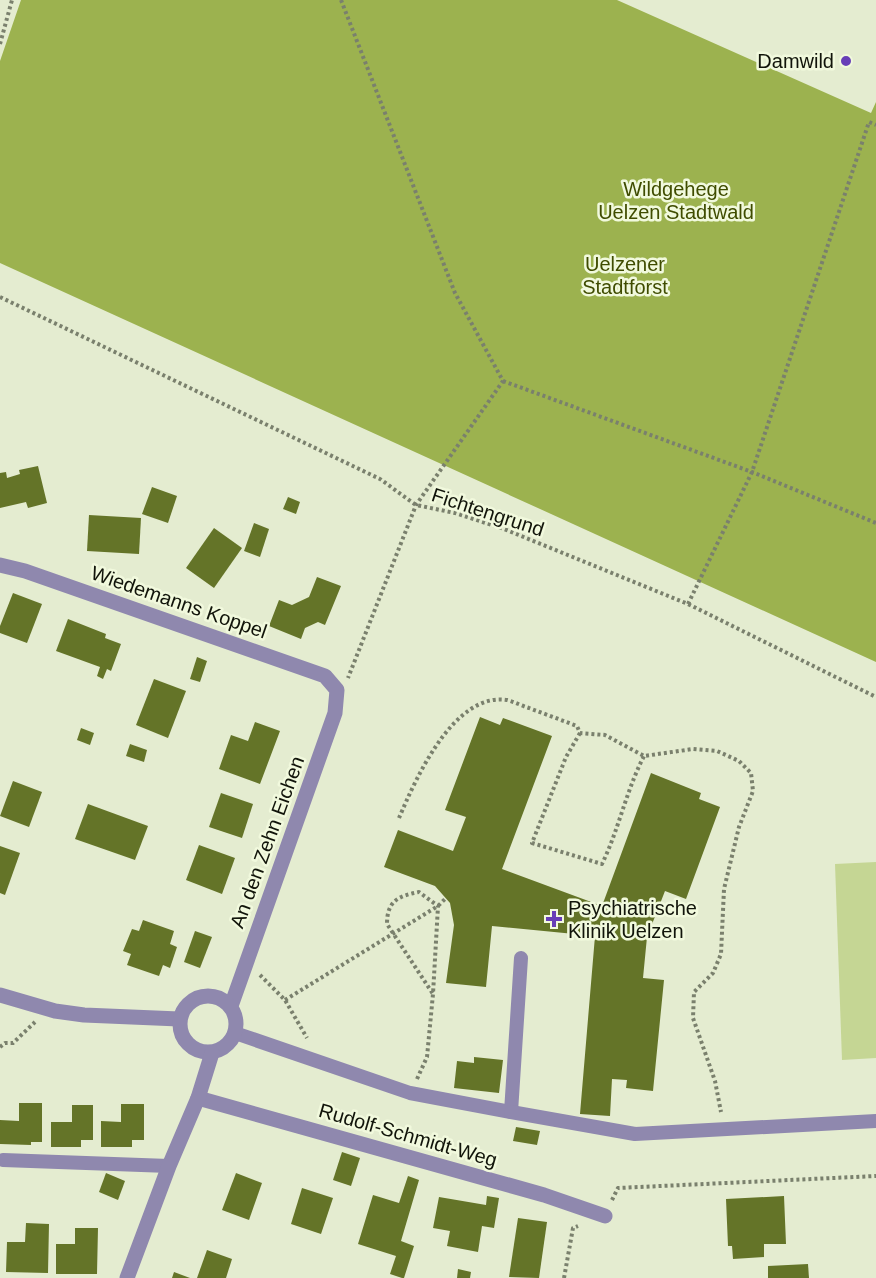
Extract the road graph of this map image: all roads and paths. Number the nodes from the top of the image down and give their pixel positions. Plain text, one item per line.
1 (12, 0) edge
2 (341, 0) edge
3 (0, 44) edge
4 (876, 123) edge
5 (0, 297) edge
6 (503, 381) junction
7 (752, 472) junction
8 (416, 505) junction
9 (876, 523) edge
10 (0, 566) edge
11 (688, 604) junction
12 (337, 690) junction
13 (876, 697) edge
14 (580, 733) junction
15 (644, 756) junction
16 (399, 818) dead end
17 (446, 898) dead end
18 (438, 906) junction
19 (393, 933) junction
20 (521, 958) dead end
21 (246, 962) junction
22 (433, 994) junction
23 (0, 995) edge
24 (285, 1000) junction
25 (231, 1006) junction
26 (48, 1009) junction
27 (179, 1020) junction
28 (235, 1033) junction
29 (0, 1047) edge
30 (212, 1053) junction
31 (321, 1062) junction
32 (410, 1093) junction
33 (198, 1098) junction
34 (510, 1112) junction
35 (876, 1121) edge
36 (724, 1128) junction
37 (3, 1160) dead end
38 (169, 1166) junction
39 (876, 1176) edge
40 (605, 1216) junction
41 (127, 1278) edge
42 (564, 1278) edge

1 - 3 path
2 - 6 path
4 - 7 path
5 - 8 path, Fichtengrund
6 - 7 path
6 - 8 path
7 - 9 path
7 - 11 path
8 - 11 path, Fichtengrund
8 - 12 path
10 - 12 street, Wiedemanns Koppel
11 - 13 path, Fichtengrund
12 - 21 street, An den Zehn Eichen
14 - 15 path
14 - 15 path
14 - 16 path
15 - 36 path
17 - 18 path
18 - 19 path
18 - 19 path
18 - 22 path
19 - 22 path
19 - 24 path
20 - 34 lane
21 - 24 path
21 - 25 street, An den Zehn Eichen
22 - 32 path
23 - 26 street
24 - 31 path
25 - 27 street
25 - 28 street
26 - 27 street
26 - 29 path
27 - 30 street
28 - 30 street
28 - 31 lane
30 - 33 street
31 - 32 lane
32 - 34 lane
33 - 38 street
33 - 40 street, Rudolf-Schmidt-Weg
34 - 36 lane
35 - 36 lane
37 - 38 lane
38 - 41 street
39 - 40 path
40 - 42 path

